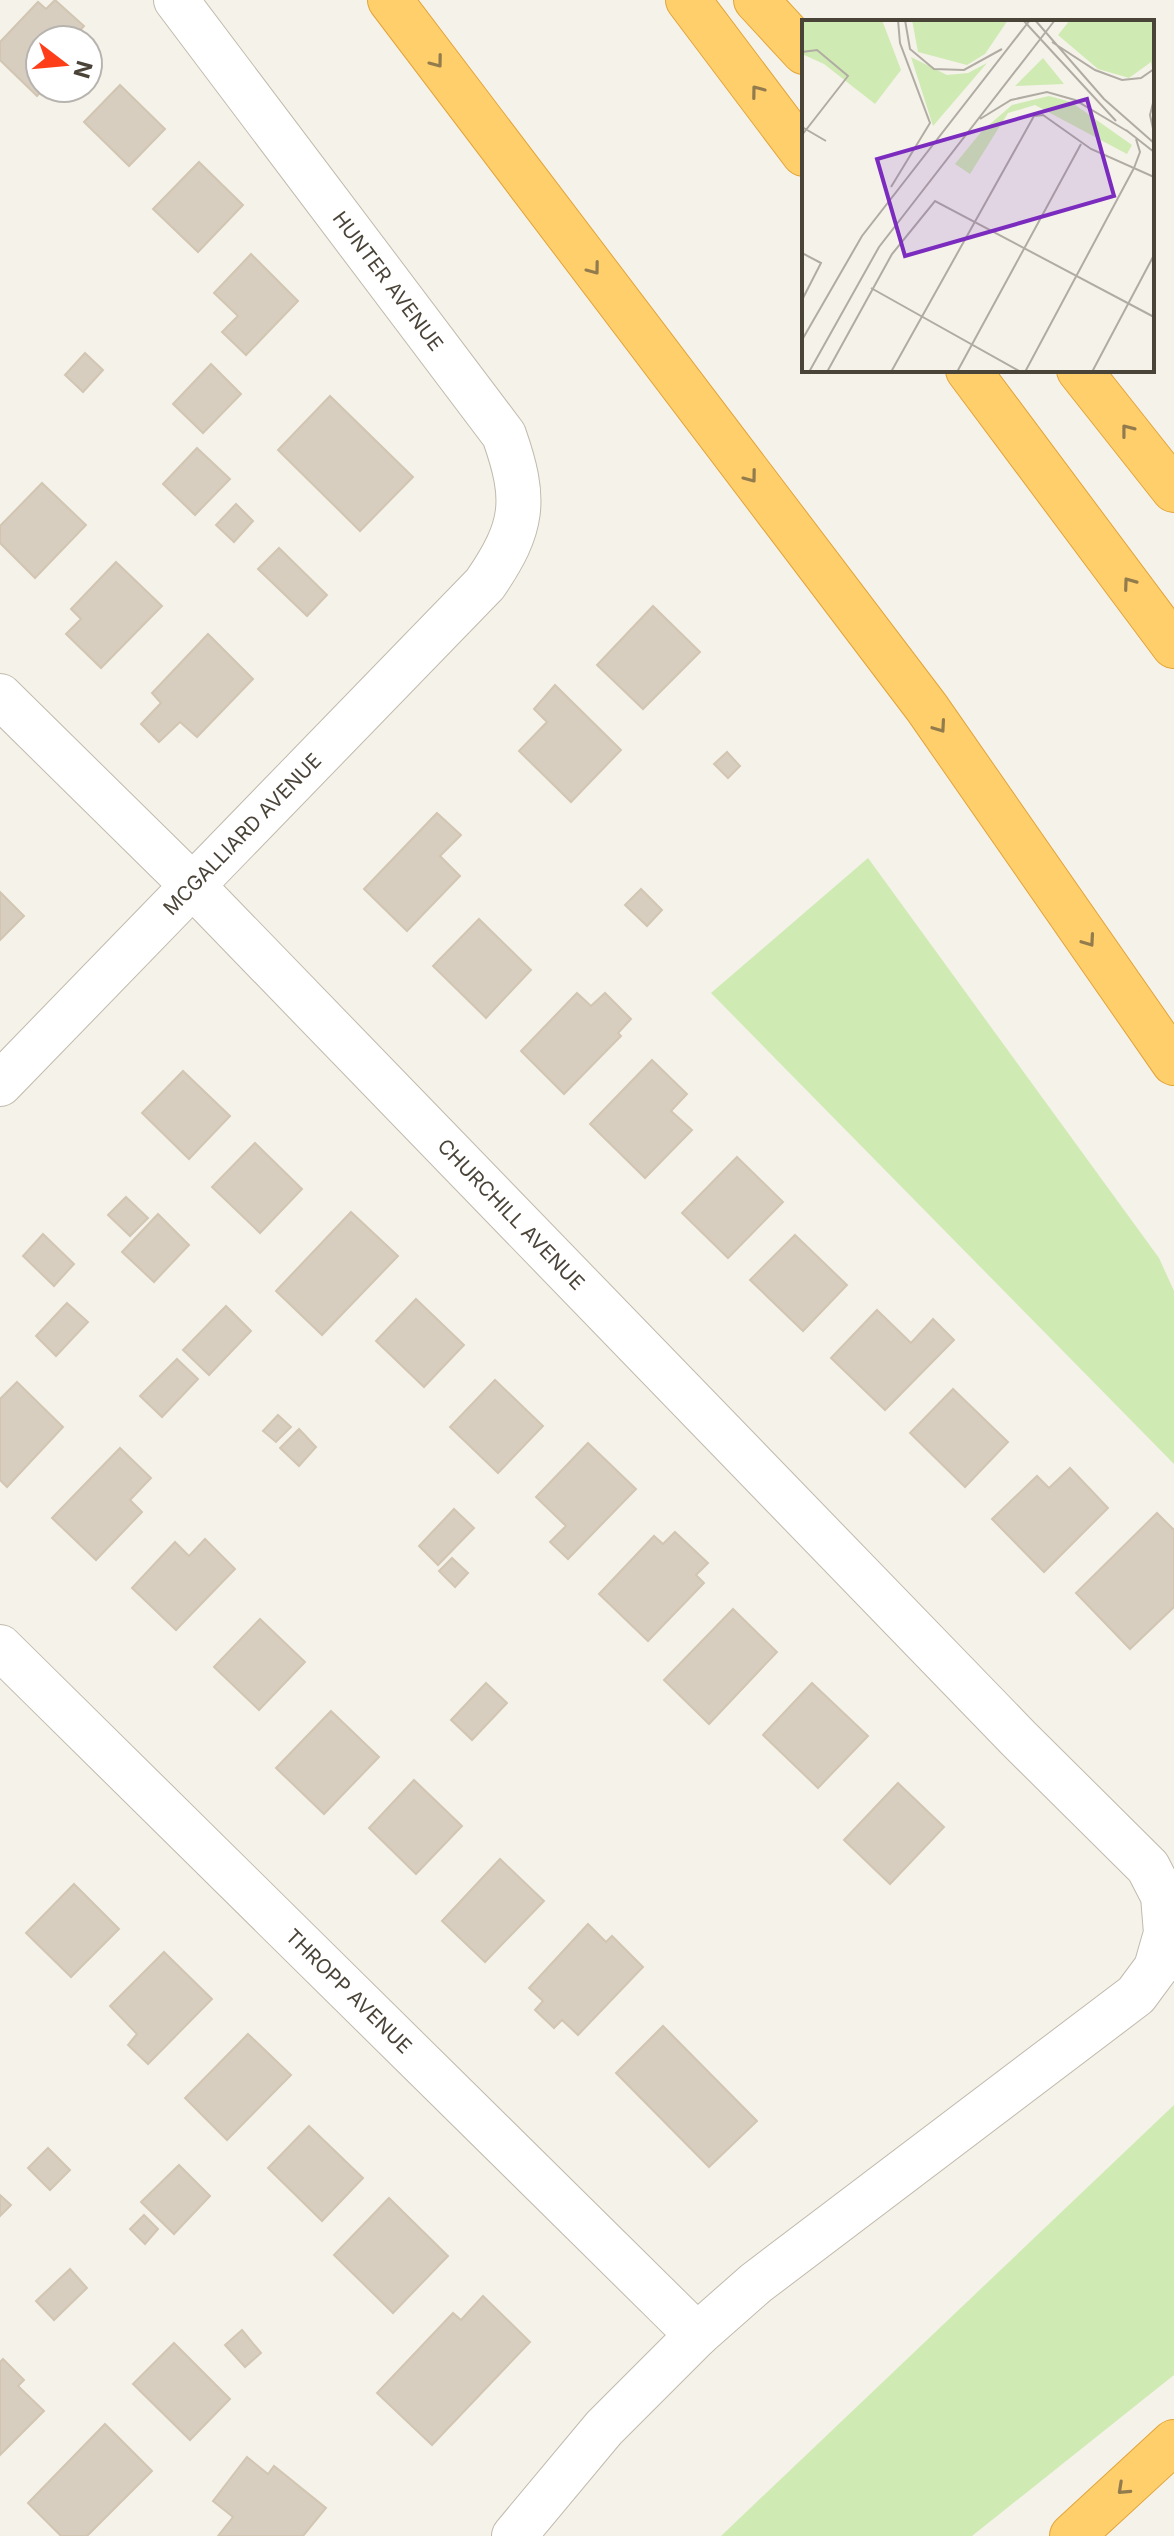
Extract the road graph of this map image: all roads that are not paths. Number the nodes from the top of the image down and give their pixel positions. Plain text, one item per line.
1 (176, 0) edge
2 (390, 0) edge
3 (688, 0) edge
4 (756, 0) edge
5 (802, 50) edge
6 (802, 151) edge
7 (969, 372) edge
8 (1081, 372) edge
9 (1174, 490) edge
10 (485, 584) joint
11 (1174, 646) edge
12 (0, 696) edge
13 (193, 886) junction
14 (1174, 1063) edge
15 (0, 1084) edge
16 (0, 1647) edge
17 (697, 2335) junction
18 (1174, 2442) edge
19 (514, 2536) edge
20 (1072, 2536) edge

1 - 10 street, HUNTER AVENUE
2 -> 14 highway
6 -> 3 highway
4 - 5 highway
11 -> 7 highway
9 -> 8 highway
10 - 13 street, MCGALLIARD AVENUE
12 - 13 street, CHURCHILL AVENUE
13 - 15 street, MCGALLIARD AVENUE
13 - 17 street, CHURCHILL AVENUE
16 - 17 street, THROPP AVENUE
17 - 19 street, CHURCHILL AVENUE
18 -> 20 highway

